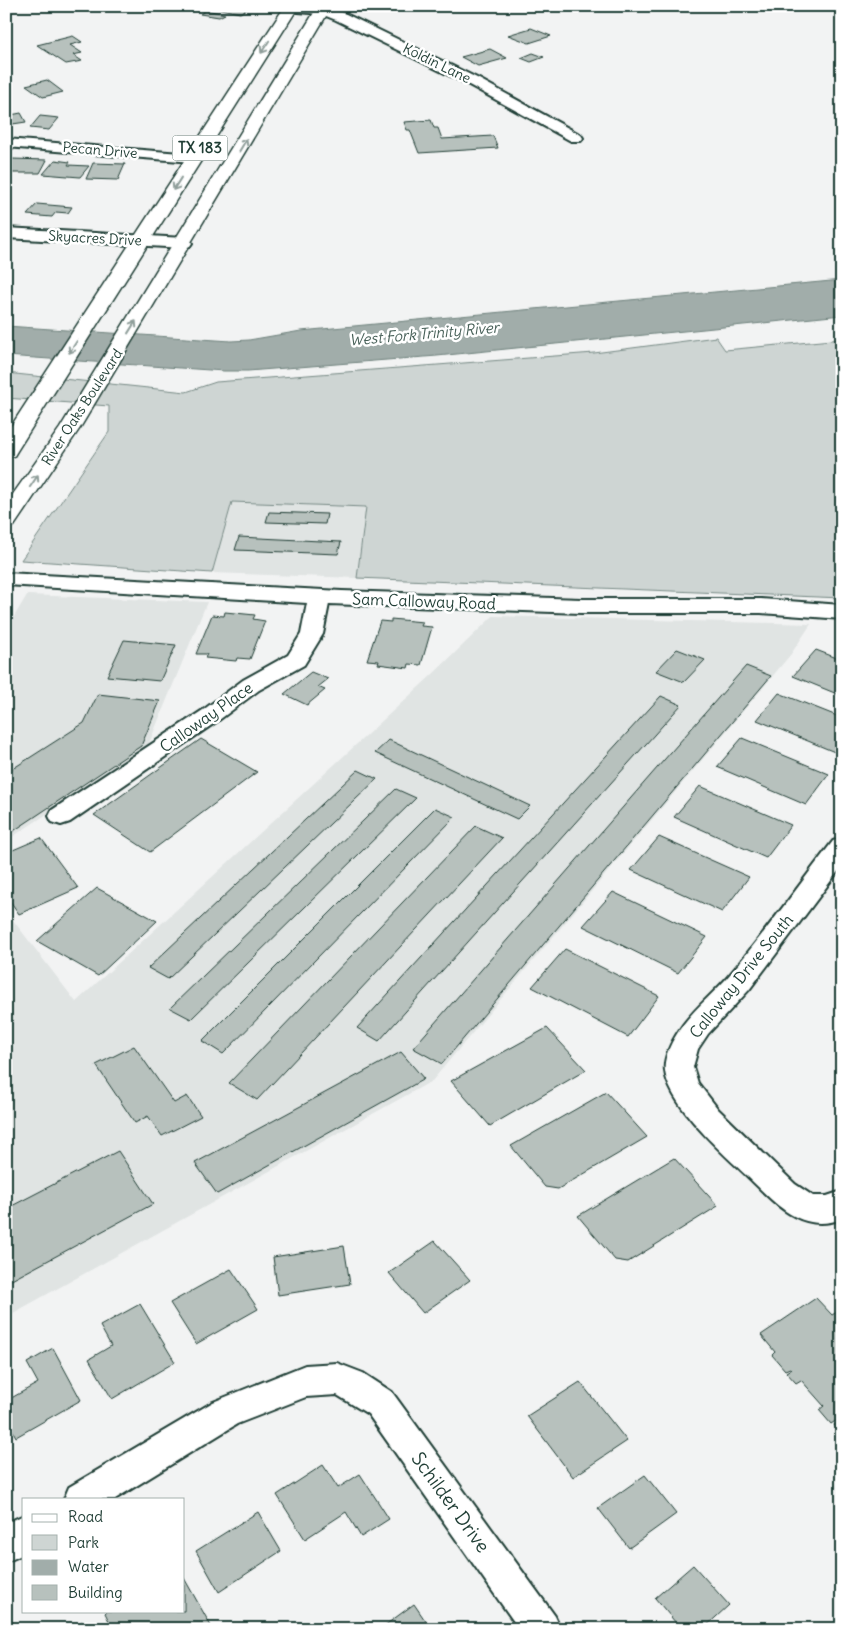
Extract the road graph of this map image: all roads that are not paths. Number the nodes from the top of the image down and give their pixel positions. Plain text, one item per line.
1 (291, 7) edge
2 (324, 8) edge
3 (576, 138) dead end
4 (6, 143) edge
5 (193, 158) junction
6 (6, 233) edge
7 (142, 240) junction
8 (184, 243) junction
9 (6, 451) edge
10 (6, 521) edge
11 (6, 578) edge
12 (319, 597) junction
13 (842, 612) edge
14 (61, 816) dead end
15 (842, 847) edge
16 (842, 1204) edge
17 (84, 1498) edge
18 (22, 1534) edge
19 (6, 1544) edge
20 (542, 1629) edge

1 - 2 street, Koldin Lane
1 -> 5 main road, TX 183
2 - 3 street, Koldin Lane
8 -> 2 main road, TX 183
4 - 5 street, Pecan Drive
5 -> 7 main road, TX 183
6 - 7 street, Skyacres Drive
7 - 8 street, Skyacres Drive
7 -> 9 main road, TX 183
10 -> 8 main road, River Oaks Boulevard / TX 183
11 - 12 street, Sam Calloway Road
12 - 13 street, Sam Calloway Road
12 - 14 street, Calloway Place
15 - 16 street, Calloway Drive South
17 - 20 street, Schilder Drive
18 - 19 street

